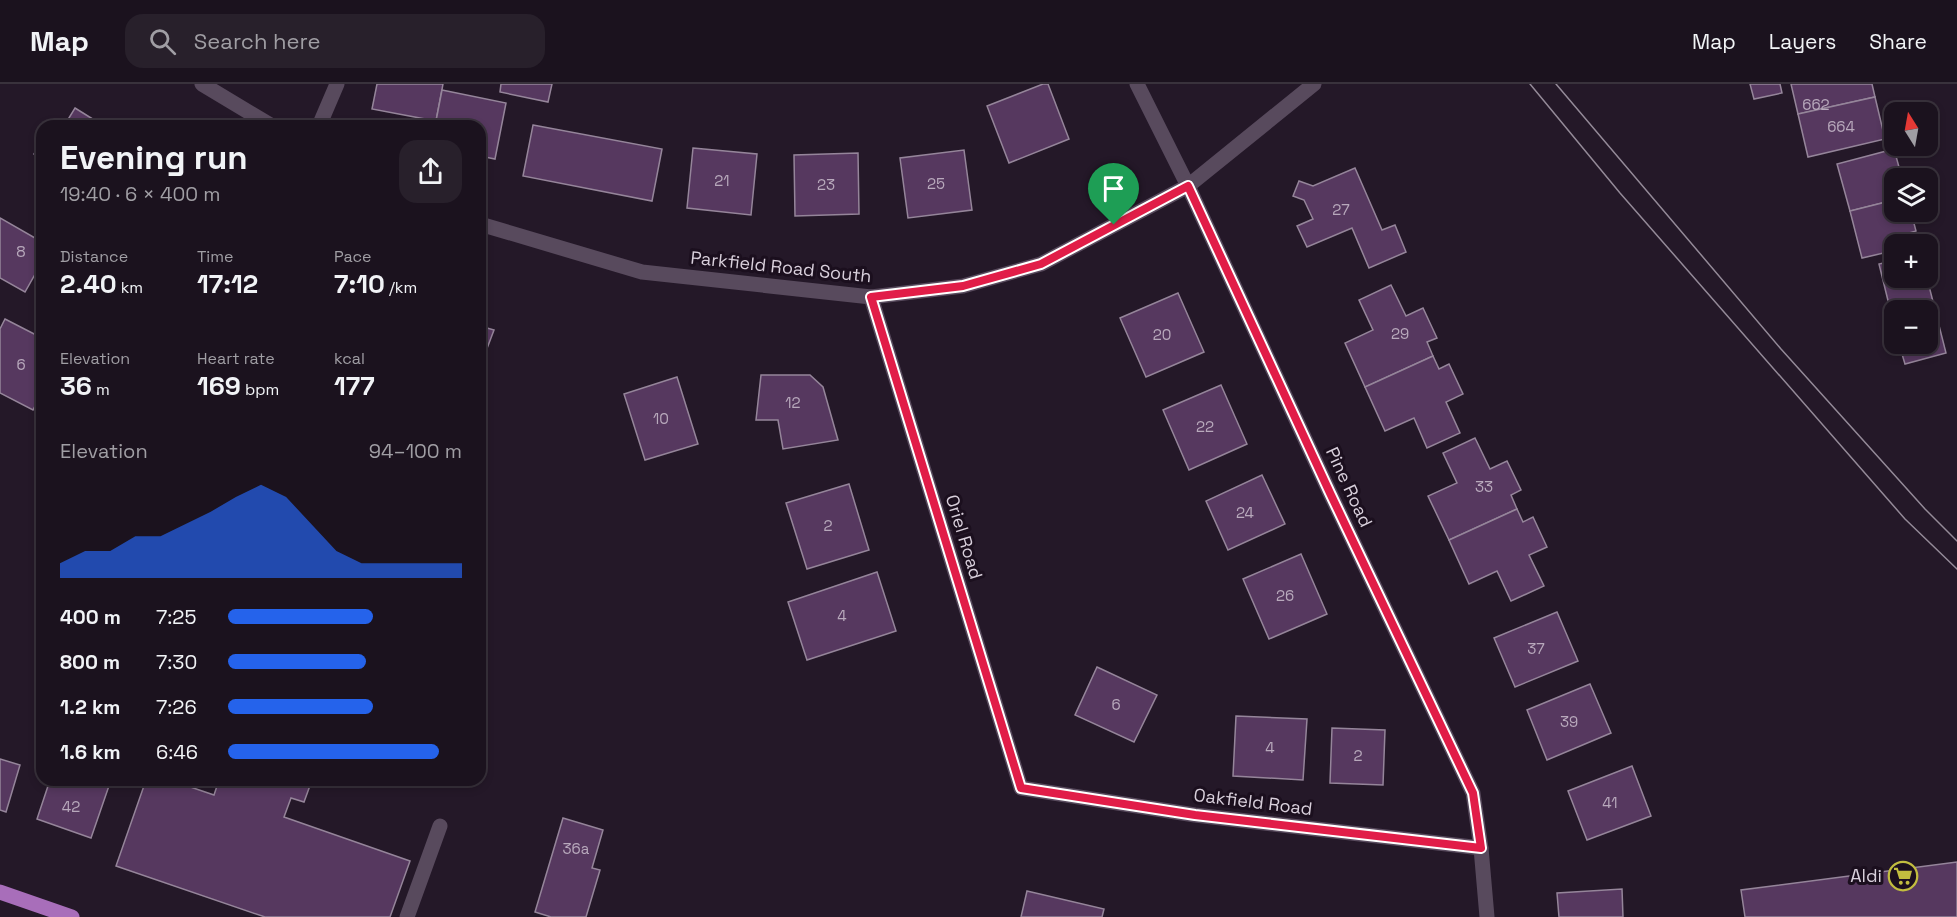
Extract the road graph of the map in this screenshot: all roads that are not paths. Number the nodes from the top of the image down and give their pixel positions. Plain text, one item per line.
1 (202, 84) edge
2 (337, 84) edge
3 (1137, 84) edge
4 (1314, 84) edge
5 (262, 120) edge
6 (322, 120) edge
7 (1188, 186) junction
8 (486, 226) edge
9 (871, 297) junction
10 (1021, 788) joint
11 (440, 826) dead end
12 (1481, 848) junction
13 (0, 892) edge
14 (72, 917) edge
15 (407, 917) edge
16 (1487, 917) edge

1 - 5 street
2 - 6 street
3 - 7 street, Pine Road
4 - 7 street, Parkfield Road South
7 - 9 street, Parkfield Road South
7 - 12 street, Pine Road
8 - 9 street, Parkfield Road South
9 - 10 street, Oriel Road
10 - 12 street, Oakfield Road
11 - 15 street
12 - 16 street, Pine Road
13 - 14 main road

